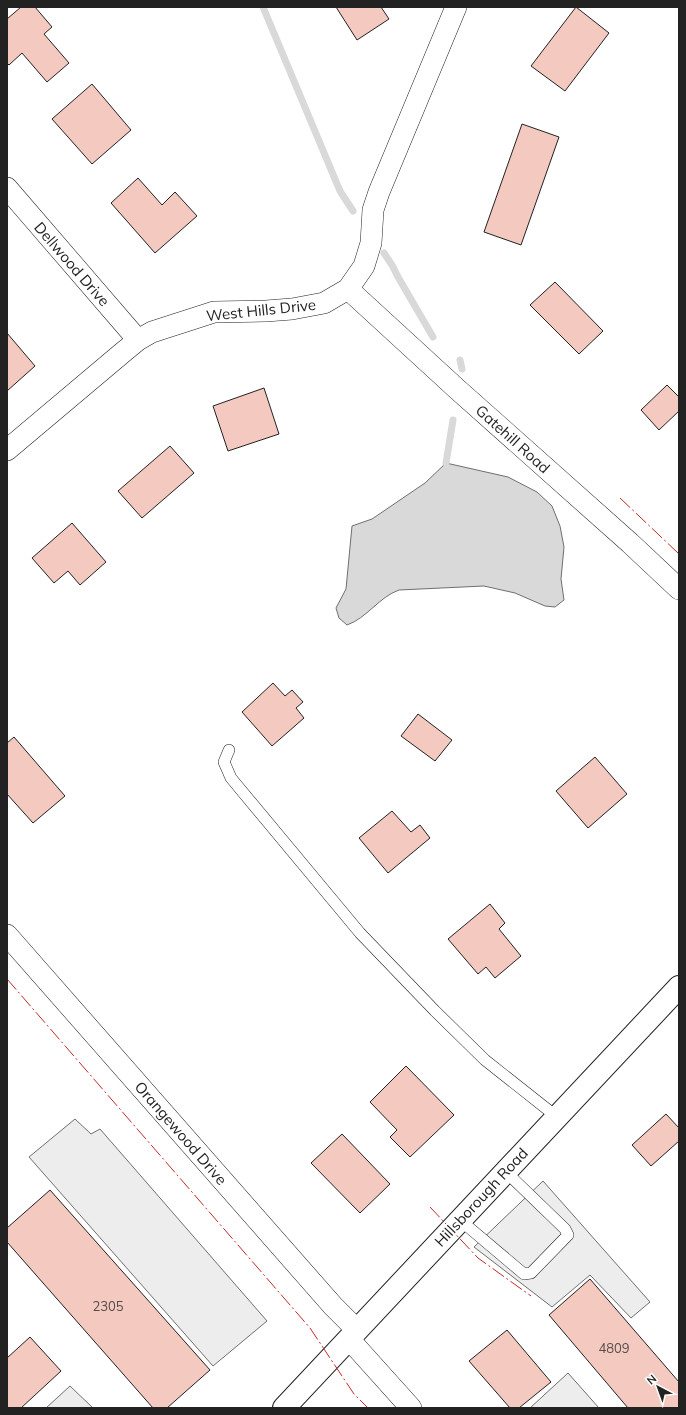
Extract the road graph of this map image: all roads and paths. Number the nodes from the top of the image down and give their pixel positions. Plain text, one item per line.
1 (456, 7) edge
2 (7, 188) edge
3 (348, 288) junction
4 (138, 340) junction
5 (7, 450) edge
6 (679, 589) edge
7 (229, 750) dead end
8 (7, 935) edge
9 (679, 987) edge
10 (557, 1117) junction
11 (505, 1171) junction
12 (460, 1220) junction
13 (353, 1335) junction
14 (284, 1408) edge
15 (411, 1408) edge

1 - 3 street, West Hills Drive
2 - 4 street, Dellwood Drive
3 - 4 street, West Hills Drive
3 - 6 street, Gatehill Road
4 - 5 street, West Hills Drive
7 - 10 lane
8 - 13 street, Orangewood Drive
9 - 10 main road, Hillsborough Road
10 - 11 main road, Hillsborough Road
11 - 12 main road, Hillsborough Road
11 - 12 lane
12 - 13 main road, Hillsborough Road
13 - 14 main road, Hillsborough Road
13 - 15 street, Orangewood Drive

